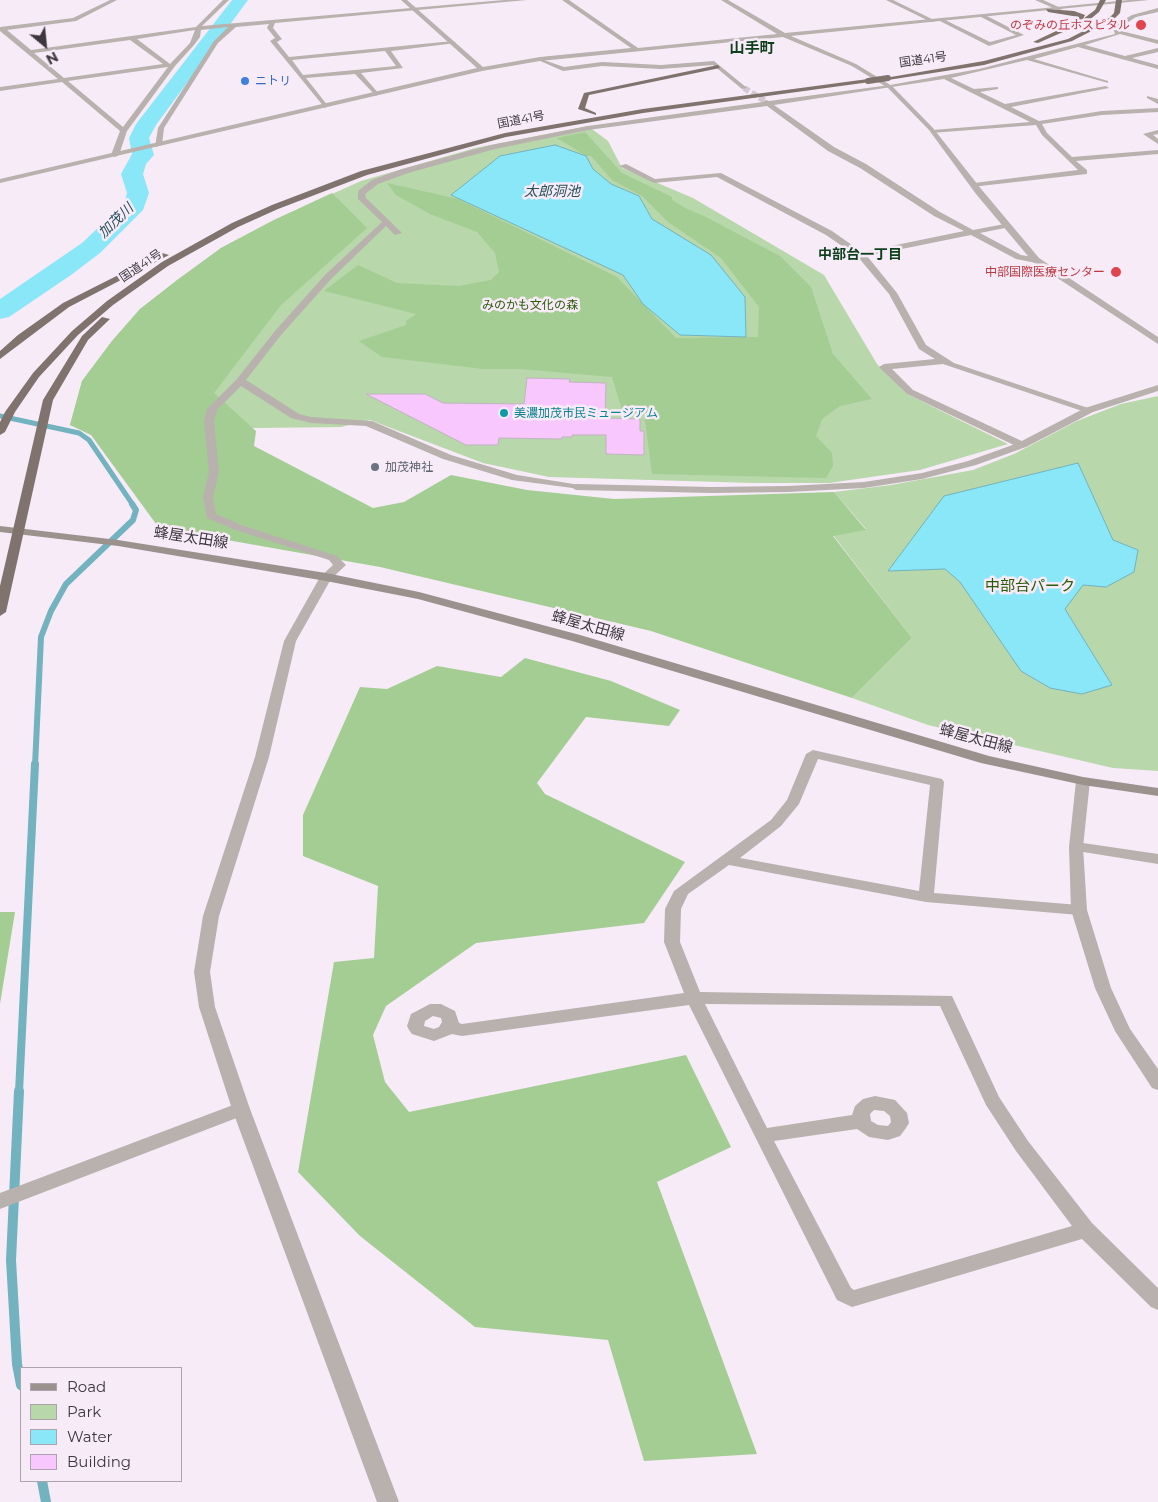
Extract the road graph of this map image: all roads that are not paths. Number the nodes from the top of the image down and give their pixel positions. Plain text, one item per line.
1 (114, 0) edge
2 (226, 0) edge
3 (404, 0) edge
4 (524, 0) edge
5 (566, 0) edge
6 (724, 0) edge
7 (889, 0) edge
8 (1038, 0) edge
9 (1146, 0) edge
10 (1119, 2) edge
11 (1102, 3) edge
12 (1060, 9) junction
13 (414, 10) junction
14 (1048, 10) junction
15 (1158, 10) edge
16 (983, 16) junction
17 (941, 20) junction
18 (273, 21) junction
19 (933, 21) junction
20 (234, 25) junction
21 (200, 28) junction
22 (1, 29) edge
23 (1069, 29) junction
24 (1118, 32) junction
25 (785, 36) junction
26 (132, 37) junction
27 (1158, 42) edge
28 (453, 43) junction
29 (1075, 44) junction
30 (386, 49) junction
31 (636, 49) junction
32 (1158, 50) edge
33 (28, 52) junction
34 (1029, 58) junction
35 (1124, 58) junction
36 (287, 59) junction
37 (540, 59) junction
38 (170, 65) junction
39 (966, 66) junction
40 (718, 67) junction
41 (1158, 67) edge
42 (482, 69) junction
43 (979, 70) junction
44 (357, 72) junction
45 (302, 77) junction
46 (944, 77) junction
47 (865, 78) junction
48 (64, 80) junction
49 (890, 86) junction
50 (744, 88) tunnel mouth
51 (996, 88) dead end
52 (0, 89) edge
53 (973, 91) junction
54 (376, 94) junction
55 (1149, 97) dead end
56 (767, 102) junction
57 (1158, 102) edge
58 (325, 106) junction
59 (1005, 106) junction
60 (1158, 110) edge
61 (594, 114) junction
62 (608, 117) junction
63 (1038, 123) junction
64 (619, 124) junction
65 (124, 131) junction
66 (933, 132) junction
67 (1158, 132) edge
68 (1158, 142) edge
69 (158, 145) junction
70 (1158, 152) edge
71 (116, 155) junction
72 (1070, 159) junction
73 (623, 166) dead end
74 (0, 181) edge
75 (974, 185) junction
76 (386, 222) junction
77 (1006, 225) junction
78 (968, 231) junction
79 (398, 233) dead end
80 (214, 236) junction
81 (186, 245) junction
82 (861, 255) junction
83 (1036, 260) junction
84 (1158, 341) edge
85 (0, 356) edge
86 (943, 360) junction
87 (240, 381) junction
88 (1158, 388) edge
89 (14, 400) junction
90 (1089, 410) junction
91 (0, 416) edge
92 (0, 432) edge
93 (1022, 445) junction
94 (0, 529) edge
95 (18, 531) junction
96 (326, 577) junction
97 (0, 612) edge
98 (1083, 781) junction
99 (1158, 792) edge
100 (1076, 847) junction
101 (1158, 859) edge
102 (728, 860) junction
103 (926, 897) junction
104 (1079, 910) junction
105 (694, 998) junction
106 (449, 1027) dead end
107 (1158, 1083) edge
108 (241, 1109) junction
109 (861, 1121) dead end
110 (762, 1136) junction
111 (0, 1201) edge
112 (1085, 1229) junction
113 (1158, 1301) edge
114 (388, 1502) edge

1 - 22 street
2 - 21 street
3 - 13 street
4 - 13 street
5 - 31 street
6 - 25 street
7 - 19 street
8 - 12 street
9 - 10 street
10 - 11 street
10 - 39 highway, 国道41号
11 - 12 street
11 - 23 highway, 国道41号
12 - 14 street
13 - 18 street
13 - 28 street
14 - 16 street
14 - 23 highway
15 - 24 street
16 - 17 street
16 - 17 street
17 - 19 street
18 - 20 street
18 - 36 street
19 - 25 street
20 - 21 street
20 - 69 street
21 - 26 street
21 - 38 street
22 - 33 street
23 - 47 highway, 国道41号
24 - 27 street
24 - 29 street
25 - 31 street
25 - 49 street
26 - 33 street
26 - 38 street
28 - 30 street
28 - 42 street
29 - 34 street
29 - 35 street
30 - 36 street
30 - 44 street
31 - 37 street
32 - 35 street
33 - 48 street
34 - 43 street
34 - 59 street
35 - 41 street
36 - 45 street
37 - 40 street
37 - 42 street
38 - 48 street
38 - 65 street
39 - 43 highway
39 - 47 highway, 国道41号, bridge
40 - 50 street
40 - 61 highway
42 - 54 street
43 - 46 street
44 - 45 street
44 - 54 street
45 - 58 street
46 - 49 street
46 - 53 street
47 - 61 highway, 国道41号
47 - 62 highway, 国道41号
48 - 52 street
48 - 65 street
49 - 56 street
49 - 66 street
51 - 53 street
53 - 59 street
54 - 58 street
55 - 57 street
56 - 64 street
56 - 78 street
58 - 69 street
59 - 63 street
60 - 63 street
61 - 81 highway, 国道41号
62 - 64 highway
62 - 80 highway, 国道41号
63 - 66 street
63 - 72 street
64 - 76 street
65 - 71 street
66 - 75 street
67 - 68 street
69 - 71 street
70 - 72 street
71 - 74 street
72 - 75 street
73 - 82 street
75 - 77 street
76 - 79 street
76 - 87 street
77 - 78 street
77 - 83 street
78 - 82 street
78 - 83 street
80 - 89 highway, 国道41号
80 - 95 highway
81 - 85 highway
81 - 89 highway, 国道41号
82 - 86 street
83 - 84 street
86 - 90 street
86 - 93 street
87 - 93 street
87 - 96 street
88 - 90 street
89 - 91 highway, 国道41号
89 - 92 highway, 国道41号
90 - 93 street
94 - 95 main road, 蜂屋太田線
95 - 96 main road, 蜂屋太田線
95 - 97 highway
96 - 98 main road, 蜂屋太田線
96 - 108 street
98 - 99 main road, 蜂屋太田線
98 - 100 street
100 - 101 street
100 - 104 street
102 - 103 street
102 - 103 street
102 - 105 street
103 - 104 street
104 - 107 street
105 - 106 street
105 - 110 street
105 - 112 street
108 - 111 street
108 - 114 street
109 - 110 street
110 - 112 street
112 - 113 street

